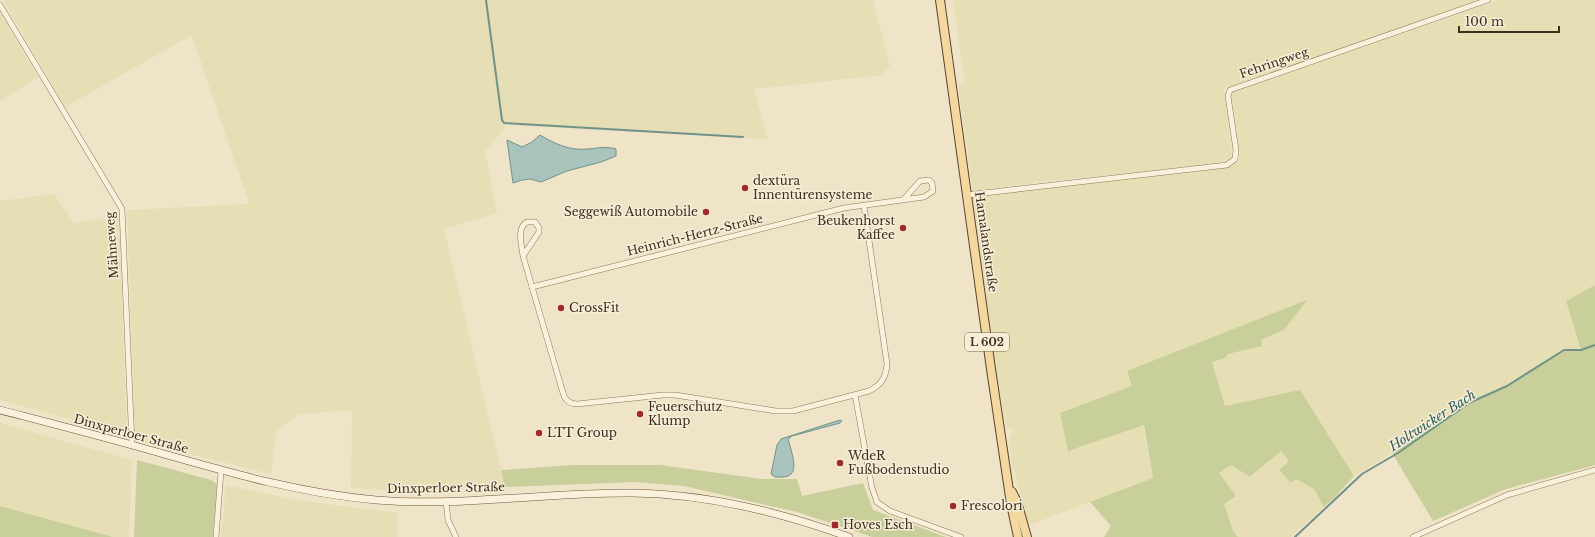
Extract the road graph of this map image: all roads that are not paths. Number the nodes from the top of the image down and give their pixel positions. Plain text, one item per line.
1 (940, 0) edge
2 (1488, 0) edge
3 (0, 4) edge
4 (967, 195) junction
5 (904, 199) junction
6 (864, 206) junction
7 (523, 256) junction
8 (532, 287) junction
9 (855, 395) junction
10 (0, 410) edge
11 (132, 445) junction
12 (1595, 470) edge
13 (221, 471) junction
14 (1010, 488) junction
15 (446, 502) junction
16 (216, 537) edge
17 (456, 537) edge
18 (849, 537) edge
19 (961, 537) edge
20 (1018, 537) edge
21 (1027, 537) edge
22 (1413, 537) edge

1 - 4 main road, Hamalandstraße / L 602
2 - 4 street, Fehringweg
3 - 11 street, Mähneweg
4 - 14 main road, Hamalandstraße / L 602
5 - 5 street, Heinrich-Hertz-Straße
5 - 6 street, Heinrich-Hertz-Straße
6 - 8 street, Heinrich-Hertz-Straße
6 - 9 street
7 - 7 street
7 - 8 street
8 - 9 street
9 - 19 street
10 - 11 main road, Dinxperloer Straße
11 - 13 main road, Dinxperloer Straße
12 - 22 street
13 - 15 main road, Dinxperloer Straße
13 - 16 street
14 - 20 main road, Hamalandstraße / L 602
14 - 21 main road, Hamalandstraße / L 602
15 - 17 street
15 - 18 main road, Dinxperloer Straße

